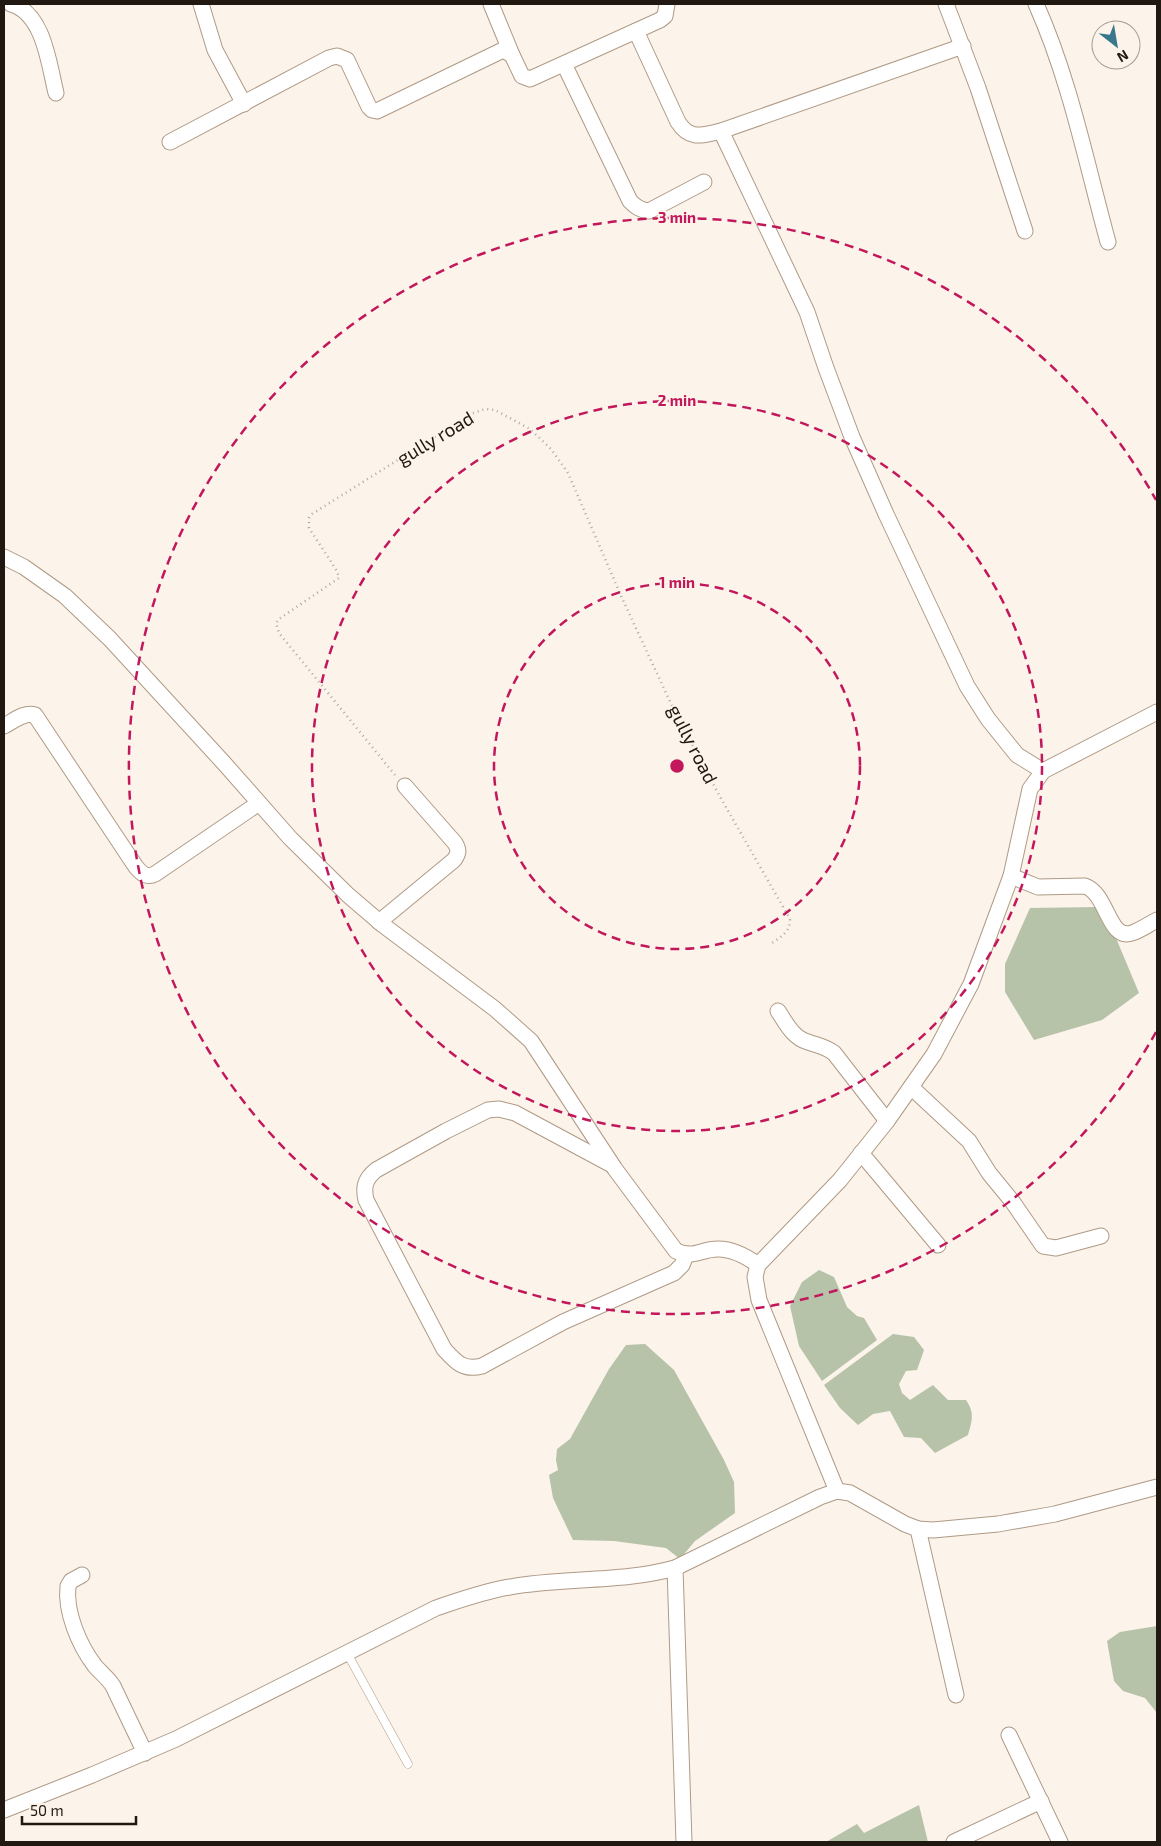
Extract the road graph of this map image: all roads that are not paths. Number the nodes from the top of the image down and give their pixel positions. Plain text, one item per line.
1 (11, 4) edge
2 (201, 4) edge
3 (491, 4) edge
4 (667, 4) edge
5 (946, 4) edge
6 (1036, 4) edge
7 (636, 31) junction
8 (963, 46) junction
9 (512, 55) junction
10 (564, 64) junction
11 (56, 93) dead end
12 (244, 104) junction
13 (722, 131) junction
14 (170, 142) dead end
15 (704, 182) dead end
16 (1024, 231) dead end
17 (1108, 242) dead end
18 (4, 557) edge
19 (1157, 712) edge
20 (4, 726) edge
21 (1043, 771) junction
22 (405, 786) road end
23 (259, 803) junction
24 (1011, 876) junction
25 (1157, 920) edge
26 (379, 922) junction
27 (778, 1010) dead end
28 (911, 1087) junction
29 (887, 1121) junction
30 (861, 1154) junction
31 (613, 1165) junction
32 (1102, 1236) dead end
33 (938, 1245) dead end
34 (686, 1255) junction
35 (758, 1265) junction
36 (1157, 1487) edge
37 (837, 1491) junction
38 (918, 1529) junction
39 (674, 1568) junction
40 (82, 1575) dead end
41 (347, 1653) junction
42 (956, 1695) dead end
43 (1009, 1735) dead end
44 (144, 1753) junction
45 (408, 1764) dead end
46 (1041, 1801) junction
47 (4, 1810) edge
48 (684, 1842) edge
49 (954, 1842) edge
50 (1060, 1842) edge

1 - 11 street
2 - 12 street
3 - 9 street
4 - 7 street
5 - 8 street
6 - 17 street
7 - 10 street
7 - 13 street
8 - 13 street
8 - 16 street
9 - 10 street
9 - 12 street
10 - 15 street
12 - 14 street
13 - 21 street
18 - 23 street
19 - 21 street
20 - 23 street
21 - 24 street
22 - 26 street
23 - 26 street
24 - 25 street
24 - 28 street
26 - 31 street
27 - 29 street
28 - 29 street
28 - 32 street
29 - 30 street
30 - 33 street
30 - 35 street
31 - 34 street
31 - 34 street
34 - 35 street
35 - 37 street
36 - 38 street
37 - 38 street
37 - 39 street
38 - 42 street
39 - 41 street
39 - 48 street
40 - 44 street
41 - 44 street
41 - 45 lane
43 - 46 street
44 - 47 street
46 - 49 street
46 - 50 street

